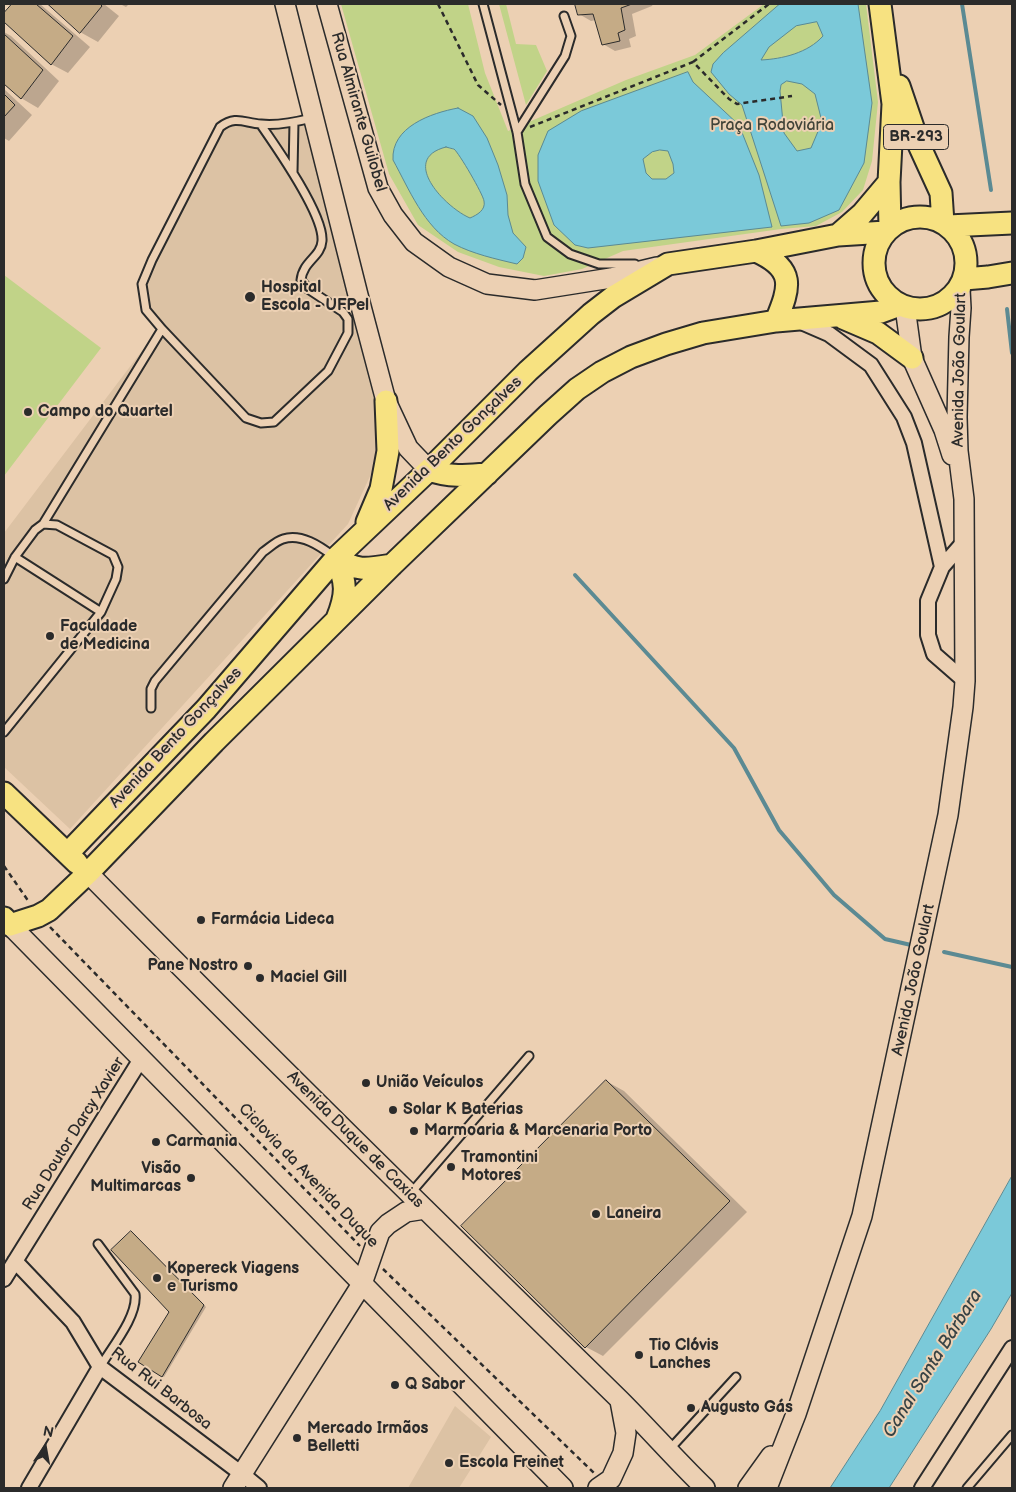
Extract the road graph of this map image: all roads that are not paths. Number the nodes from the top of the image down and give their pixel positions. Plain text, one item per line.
1 (285, 4) edge
2 (327, 4) edge
3 (483, 4) edge
4 (880, 4) edge
5 (564, 16) dead end
6 (887, 50) junction
7 (314, 118) junction
8 (294, 122) junction
9 (262, 124) junction
10 (518, 132) junction
11 (293, 172) junction
12 (889, 182) junction
13 (941, 193) junction
14 (1012, 223) edge
15 (990, 224) junction
16 (946, 225) junction
17 (888, 230) junction
18 (838, 235) junction
19 (756, 251) junction
20 (668, 264) junction
21 (1012, 273) edge
22 (962, 284) junction
23 (903, 306) junction
24 (838, 317) junction
25 (798, 321) junction
26 (776, 322) junction
27 (162, 329) junction
28 (912, 358) junction
29 (386, 401) junction
30 (429, 470) junction
31 (487, 474) junction
32 (964, 499) junction
33 (43, 524) junction
34 (364, 529) junction
35 (963, 543) junction
36 (15, 557) junction
37 (336, 558) junction
38 (392, 565) junction
39 (942, 567) junction
40 (4, 579) edge
41 (101, 612) junction
42 (336, 621) junction
43 (965, 681) junction
44 (151, 708) dead end
45 (4, 732) edge
46 (4, 792) edge
47 (63, 849) junction
48 (88, 873) junction
49 (63, 897) junction
50 (7, 922) edge
51 (529, 1056) dead end
52 (141, 1059) junction
53 (410, 1194) junction
54 (425, 1209) junction
55 (98, 1244) dead end
56 (15, 1261) junction
57 (4, 1279) edge
58 (362, 1284) junction
59 (1012, 1348) edge
60 (100, 1366) junction
61 (736, 1377) dead end
62 (620, 1401) junction
63 (796, 1414) junction
64 (1012, 1435) edge
65 (784, 1446) junction
66 (668, 1452) junction
67 (238, 1481) edge
68 (601, 1486) edge
69 (29, 1488) edge
70 (259, 1488) edge
71 (563, 1488) edge
72 (705, 1488) edge
73 (748, 1488) edge
74 (767, 1488) edge
75 (772, 1488) edge
76 (781, 1488) edge
77 (922, 1488) edge
78 (967, 1488) edge

1 - 7 main road
2 - 20 main road, Rua Almirante Guilobel
3 - 10 lane
4 - 6 main road, BR-293
5 - 10 lane
6 - 12 main road, BR-293
6 - 13 main road, BR-293
7 - 8 lane
7 - 29 main road
8 - 9 lane
8 - 11 lane
9 - 11 lane
9 - 27 lane
10 - 20 lane
11 - 27 lane
12 - 17 main road, BR-293
12 - 18 main road
13 - 15 main road
13 - 16 main road, BR-293
14 - 15 main road, Avenida Bento Gonçalves
15 - 16 main road, Avenida Bento Gonçalves
16 - 17 main road, Avenida Bento Gonçalves
16 - 22 main road, Avenida João Goulart
17 - 18 main road, Avenida Bento Gonçalves
17 - 23 main road, BR-293
18 - 19 main road, Avenida Bento Gonçalves
19 - 20 main road, Avenida Bento Gonçalves
19 - 26 main road
20 - 30 main road, Avenida Bento Gonçalves
21 - 22 main road
22 - 23 main road, Avenida Bento Gonçalves
22 - 32 main road, Avenida João Goulart
23 - 24 main road, Avenida Bento Gonçalves
23 - 28 main road, Avenida João Goulart
24 - 25 main road, Avenida Bento Gonçalves
24 - 28 main road
25 - 26 main road, Avenida Bento Gonçalves
25 - 39 street
26 - 31 main road, Avenida Bento Gonçalves
27 - 33 lane
28 - 32 main road, Avenida João Goulart
29 - 30 main road
29 - 34 main road
30 - 31 main road
30 - 34 main road, Avenida Bento Gonçalves
31 - 38 main road, Avenida Bento Gonçalves
32 - 35 main road, Avenida João Goulart
33 - 36 lane
33 - 41 lane
34 - 37 main road, Avenida Bento Gonçalves
35 - 39 street
35 - 43 main road, Avenida João Goulart
36 - 40 lane
36 - 41 lane
37 - 38 main road
37 - 42 main road
37 - 44 lane
37 - 47 main road, Avenida Bento Gonçalves
38 - 42 main road, Avenida Bento Gonçalves
39 - 43 street
41 - 45 lane
42 - 48 main road, Avenida Bento Gonçalves
43 - 63 main road, Avenida João Goulart
46 - 47 main road, Avenida Duque de Caxias
47 - 48 main road, Avenida Duque de Caxias
47 - 49 main road
48 - 49 main road, Avenida Bento Gonçalves
48 - 53 main road, Avenida Duque de Caxias
49 - 50 main road, Avenida Bento Gonçalves
50 - 52 main road
51 - 53 lane
52 - 56 street, Rua Doutor Darcy Xavier
52 - 58 main road
53 - 54 main road, Avenida Duque de Caxias
54 - 58 main road
54 - 62 main road, Avenida Duque de Caxias
55 - 60 lane
56 - 57 street, Rua Doutor Darcy Xavier
56 - 60 street, Rua Rui Barbosa
58 - 67 main road
58 - 71 main road
59 - 77 street
60 - 67 street, Rua Rui Barbosa
60 - 69 street
61 - 66 lane
62 - 66 main road, Avenida Duque de Caxias
62 - 68 main road
63 - 65 main road, Avenida João Goulart
63 - 73 main road
64 - 78 lane
65 - 74 main road
65 - 75 main road
65 - 76 main road
66 - 72 main road, Avenida Duque de Caxias
67 - 70 street, Rua Rui Barbosa

